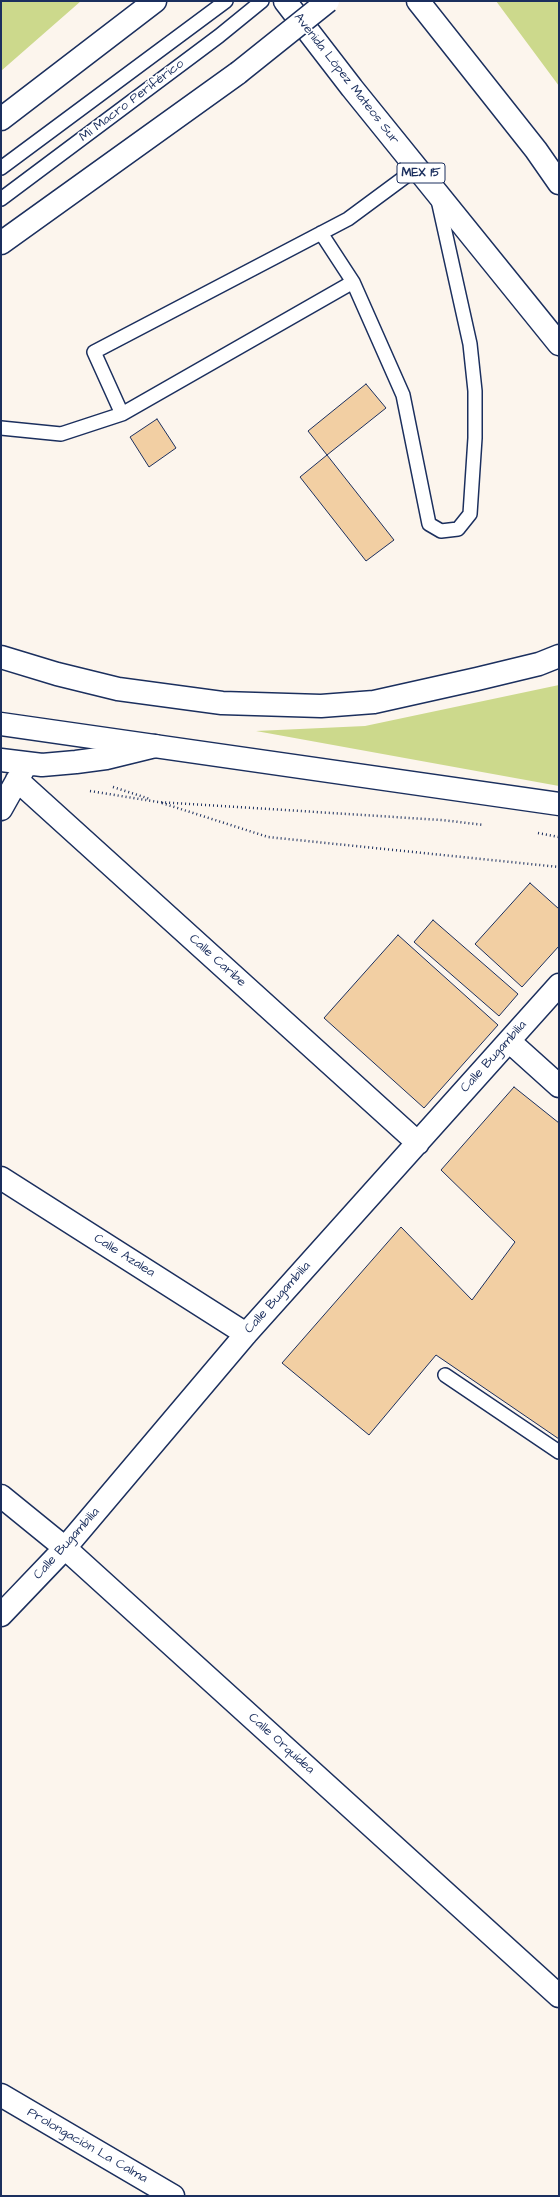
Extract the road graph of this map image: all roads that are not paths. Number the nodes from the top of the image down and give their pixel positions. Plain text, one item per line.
1 (155, 1) edge
2 (226, 1) edge
3 (262, 1) edge
4 (285, 1) edge
5 (328, 1) edge
6 (418, 1) edge
7 (1, 119) edge
8 (536, 150) junction
9 (559, 163) edge
10 (1, 168) edge
11 (417, 168) junction
12 (559, 183) edge
13 (437, 193) junction
14 (1, 199) edge
15 (322, 233) junction
16 (1, 243) edge
17 (353, 282) junction
18 (559, 344) edge
19 (122, 414) junction
20 (1, 428) edge
21 (559, 656) edge
22 (1, 657) edge
23 (1, 724) edge
24 (155, 746) junction
25 (1, 760) edge
26 (22, 771) junction
27 (559, 804) edge
28 (1, 809) edge
29 (559, 985) edge
30 (509, 1041) junction
31 (559, 1086) edge
32 (418, 1143) junction
33 (1, 1178) edge
34 (246, 1334) junction
35 (445, 1375) dead end
36 (559, 1452) edge
37 (1, 1496) edge
38 (65, 1548) junction
39 (1, 1615) edge
40 (559, 1996) edge
41 (1, 2095) edge
42 (173, 2196) edge

1 - 7 main road
2 - 10 lane, Mi Macro Periférico
3 - 14 lane, Mi Macro Periférico
4 - 11 main road, Avenida López Mateos Sur / MEX 15
5 - 16 main road, bridge
6 - 8 main road
8 - 9 main road
8 - 12 main road
11 - 13 main road, Avenida López Mateos Sur / MEX 15
11 - 15 lane
13 - 17 lane
13 - 18 main road, Avenida López Mateos Sur / MEX 15
15 - 17 lane
15 - 19 lane
17 - 19 lane
19 - 20 lane
21 - 22 main road
23 - 24 main road
24 - 26 main road
24 - 27 main road
25 - 26 main road
26 - 28 main road
26 - 32 main road, Calle Caribe
29 - 30 main road, Calle Bugambilia
30 - 31 main road
30 - 32 main road, Calle Bugambilia
32 - 34 main road, Calle Bugambilia
33 - 34 main road, Calle Azalea
34 - 38 main road, Calle Bugambilia
35 - 36 lane
37 - 38 main road, Calle Orquídea
38 - 39 main road, Calle Bugambilia
38 - 40 main road, Calle Orquídea
41 - 42 main road, Prolongación La Calma

